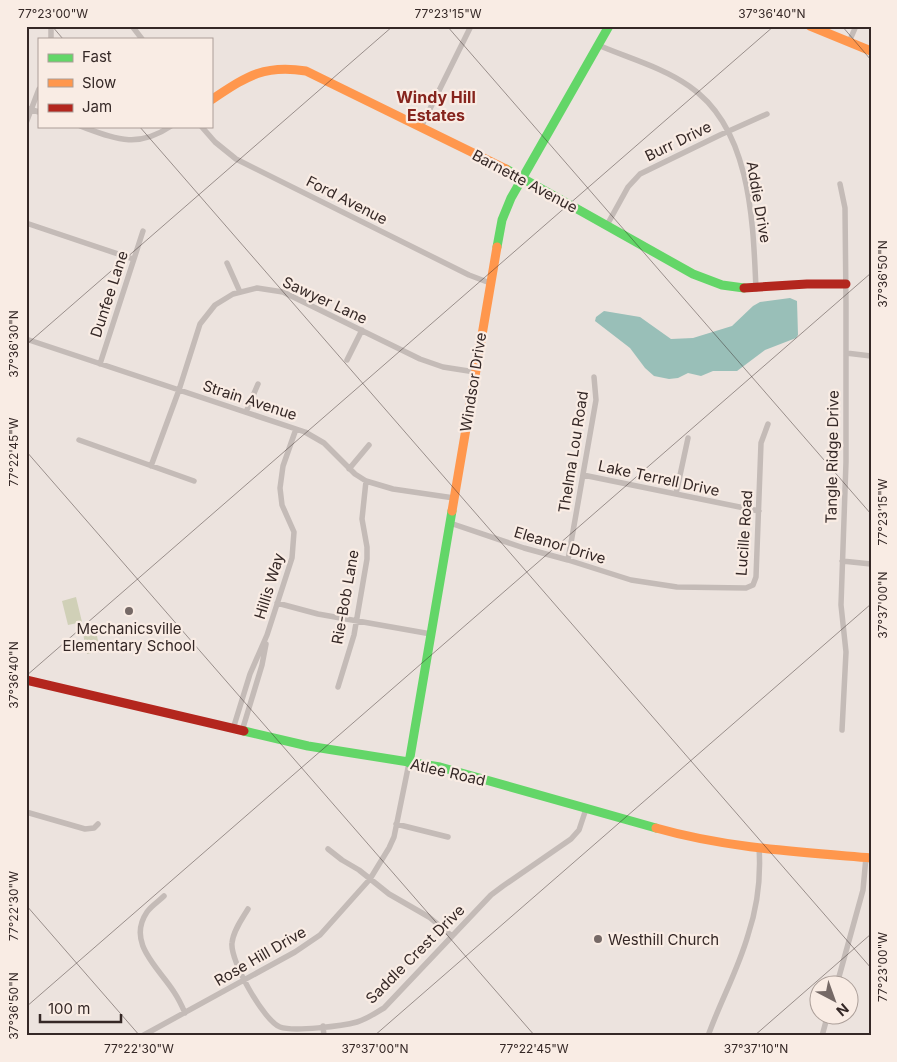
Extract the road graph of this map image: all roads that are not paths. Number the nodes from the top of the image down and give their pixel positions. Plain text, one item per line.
1 (132, 26) edge
2 (609, 26) edge
3 (810, 26) edge
4 (856, 26) edge
5 (470, 27) edge
6 (141, 38) edge
7 (849, 42) junction
8 (598, 45) junction
9 (871, 51) edge
10 (38, 91) edge
11 (212, 99) edge
12 (29, 108) edge
13 (767, 114) dead end
14 (26, 123) edge
15 (421, 127) junction
16 (86, 128) edge
17 (167, 128) edge
18 (203, 128) edge
19 (728, 131) junction
20 (523, 177) junction
21 (840, 184) dead end
22 (26, 223) edge
23 (607, 225) junction
24 (143, 231) dead end
25 (133, 260) junction
26 (227, 264) dead end
27 (490, 283) junction
28 (846, 284) junction
29 (756, 289) junction
30 (240, 292) junction
31 (362, 330) junction
32 (26, 339) edge
33 (846, 353) junction
34 (871, 356) edge
35 (347, 360) dead end
36 (100, 364) junction
37 (475, 372) junction
38 (594, 377) dead end
39 (258, 384) dead end
40 (179, 390) junction
41 (246, 412) junction
42 (768, 424) dead end
43 (296, 429) junction
44 (688, 438) dead end
45 (79, 440) dead end
46 (369, 446) dead end
47 (151, 466) junction
48 (349, 469) junction
49 (583, 475) junction
50 (194, 481) dead end
51 (366, 481) junction
52 (676, 494) junction
53 (454, 498) junction
54 (759, 511) junction
55 (450, 523) junction
56 (568, 560) junction
57 (842, 561) junction
58 (871, 564) edge
59 (664, 585) joint
60 (277, 603) junction
61 (357, 621) junction
62 (431, 634) junction
63 (267, 636) junction
64 (26, 680) edge
65 (338, 687) dead end
66 (237, 730) junction
67 (842, 730) dead end
68 (409, 763) junction
69 (586, 809) junction
70 (26, 812) edge
71 (98, 824) dead end
72 (396, 824) junction
73 (448, 837) dead end
74 (758, 848) junction
75 (328, 850) dead end
76 (869, 858) edge
77 (370, 879) junction
78 (164, 896) dead end
79 (248, 909) dead end
80 (452, 936) junction
81 (840, 974) edge
82 (245, 980) junction
83 (185, 1013) junction
84 (324, 1026) junction
85 (142, 1036) edge
86 (324, 1036) edge
87 (708, 1036) edge

1 - 6 street
2 - 8 street, Windsor Drive
3 - 7 street
4 - 7 street
5 - 15 street
7 - 9 street
8 - 19 street, Addie Drive
8 - 20 street, Windsor Drive
10 - 12 street
11 - 15 street, Barnette Avenue
12 - 14 street
13 - 19 street, Burr Drive
15 - 20 street, Barnette Avenue
16 - 17 street
18 - 27 street, Ford Avenue
19 - 23 street, Burr Drive
19 - 29 street, Addie Drive
20 - 23 street, Barnette Avenue
20 - 27 street, Windsor Drive
21 - 28 street, Tangle Ridge Drive
22 - 25 street
23 - 29 street, Barnette Avenue
24 - 25 street, Dunfee Lane
25 - 36 street, Dunfee Lane
26 - 30 street
27 - 37 street, Windsor Drive
28 - 29 street, Barnette Avenue
28 - 33 street, Tangle Ridge Drive
30 - 31 street, Sawyer Lane
30 - 40 street, Sawyer Lane
31 - 35 street
31 - 37 street, Sawyer Lane
32 - 36 street, Strain Avenue
33 - 34 street
33 - 57 street, Tangle Ridge Drive
36 - 40 street, Strain Avenue
37 - 53 street, Windsor Drive
38 - 49 street, Thelma Lou Road
39 - 41 street
40 - 41 street, Strain Avenue
40 - 47 street, Sawyer Lane
41 - 43 street, Strain Avenue
42 - 54 street, Lucille Road
43 - 48 street, Strain Avenue
43 - 60 street, Hillis Way
44 - 52 street
45 - 47 street
46 - 48 street
47 - 50 street
48 - 51 street, Strain Avenue
49 - 52 street, Lake Terrell Drive
49 - 56 street, Thelma Lou Road
51 - 53 street, Strain Avenue
51 - 61 street, Rie-Bob Lane
52 - 54 street, Lake Terrell Drive
53 - 55 street, Windsor Drive
54 - 59 street, Lucille Road
55 - 56 street, Eleanor Drive
55 - 62 street, Windsor Drive
56 - 59 street, Eleanor Drive
57 - 58 street
57 - 67 street, Tangle Ridge Drive
60 - 61 street
60 - 63 street, Hillis Way
61 - 62 street
61 - 65 street, Rie-Bob Lane
62 - 68 street, Windsor Drive
63 - 66 street, Hillis Way
63 - 66 street, Hillis Way
64 - 66 street, Atlee Road
66 - 68 street, Atlee Road
68 - 69 street, Atlee Road
68 - 72 street, Rose Hill Drive
69 - 74 street, Atlee Road
69 - 80 street, Saddle Crest Drive
70 - 71 street
72 - 73 street
72 - 77 street, Rose Hill Drive
74 - 76 street, Atlee Road
74 - 87 street
75 - 77 street
76 - 81 street
77 - 80 street
77 - 82 street, Rose Hill Drive
78 - 83 street
79 - 82 street
80 - 84 street, Saddle Crest Drive
82 - 83 street, Rose Hill Drive
82 - 84 street, Saddle Crest Drive
83 - 85 street, Rose Hill Drive
84 - 86 street

